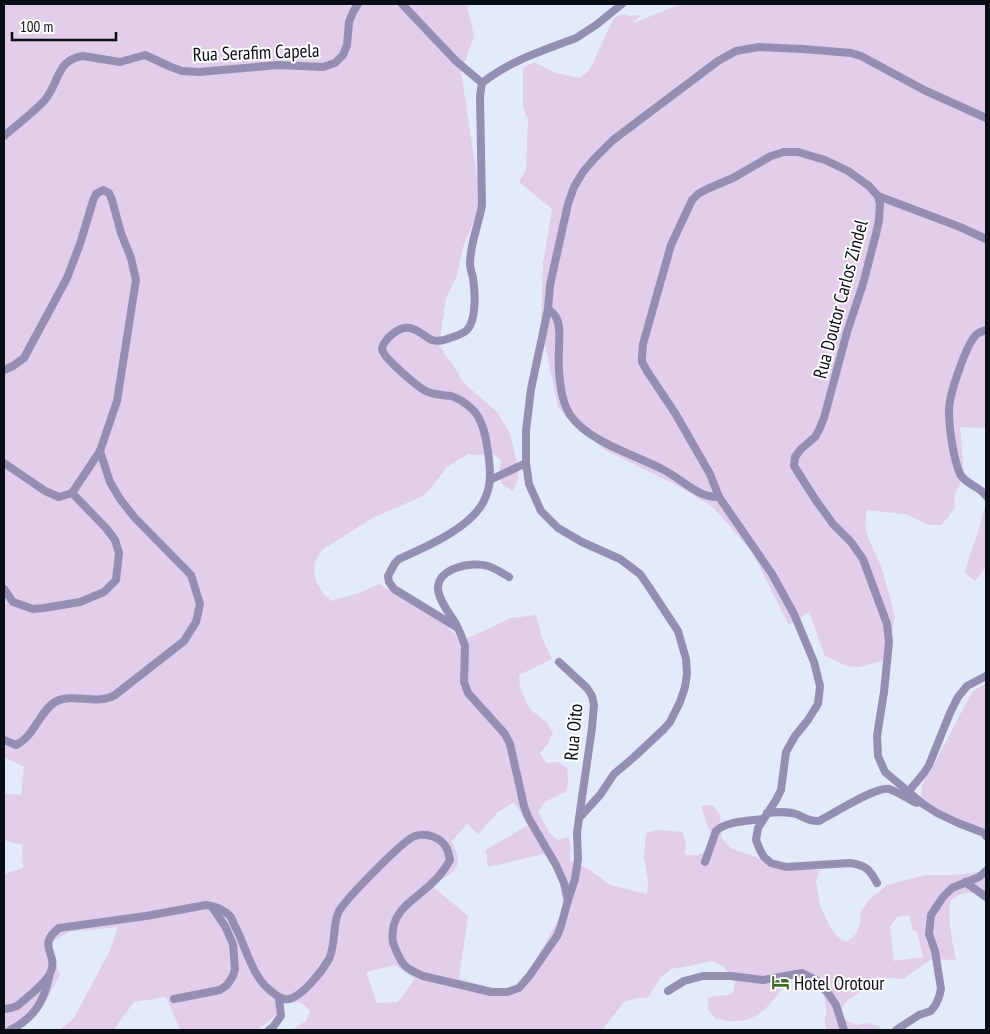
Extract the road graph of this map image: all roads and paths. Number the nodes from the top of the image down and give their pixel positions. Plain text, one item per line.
1 (358, 4) edge
2 (402, 4) edge
3 (622, 4) edge
4 (482, 83) junction
5 (986, 118) edge
6 (4, 136) edge
7 (878, 196) junction
8 (986, 239) edge
9 (548, 309) junction
10 (986, 330) edge
11 (4, 370) edge
12 (100, 451) junction
13 (4, 463) edge
14 (526, 463) junction
15 (490, 480) junction
16 (72, 493) junction
17 (984, 493) edge
18 (719, 497) junction
19 (509, 577) dead end
20 (4, 589) edge
21 (458, 628) junction
22 (560, 662) dead end
23 (986, 676) edge
24 (4, 740) edge
25 (908, 792) junction
26 (923, 804) junction
27 (765, 816) junction
28 (579, 818) junction
29 (986, 836) edge
30 (705, 862) dead end
31 (986, 871) edge
32 (965, 882) junction
33 (877, 883) dead end
34 (986, 897) edge
35 (568, 900) junction
36 (211, 906) junction
37 (49, 977) junction
38 (668, 991) dead end
39 (280, 998) junction
40 (174, 999) dead end
41 (4, 1009) edge
42 (10, 1030) edge
43 (269, 1030) edge
44 (844, 1030) edge
45 (896, 1030) edge

1 - 6 street, Rua Serafim Capela
2 - 4 street
3 - 4 street
4 - 15 street
5 - 9 street
7 - 8 street
7 - 18 street, Rua Doutor Carlos Zindel
7 - 25 street, Rua Doutor Carlos Zindel
9 - 14 street
9 - 18 street
10 - 17 street
11 - 12 street
12 - 16 street
12 - 24 street
13 - 16 street
14 - 15 street
14 - 28 street
15 - 21 street
16 - 20 street
18 - 27 street, Rua Doutor Carlos Zindel
19 - 21 street
21 - 35 street
22 - 28 street, Rua Oito
23 - 25 street
25 - 26 street
26 - 27 street
26 - 29 street
27 - 30 street
27 - 33 street, Rua Doutor Carlos Zindel
28 - 35 street, Rua Oito
31 - 32 street
32 - 34 street
32 - 45 street
35 - 39 street, Rua Oito
36 - 37 street
36 - 39 street
36 - 40 street
37 - 41 street
37 - 42 street
38 - 44 street
39 - 43 street

